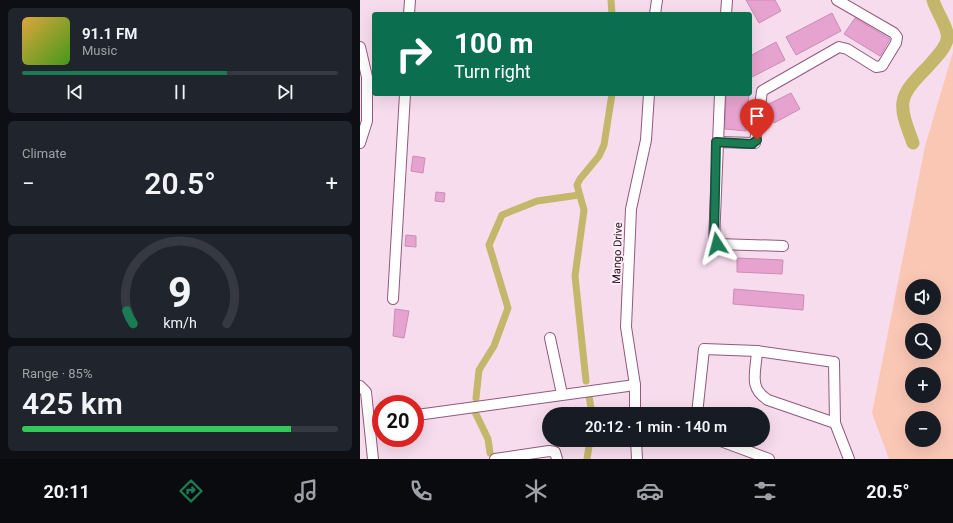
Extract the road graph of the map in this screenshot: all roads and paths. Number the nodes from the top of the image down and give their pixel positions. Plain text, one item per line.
1 (410, 0) edge
2 (657, 0) edge
3 (727, 0) edge
4 (837, 0) edge
5 (410, 12) edge
6 (655, 12) edge
7 (726, 12) edge
8 (360, 47) edge
9 (405, 96) edge
10 (649, 96) edge
11 (720, 96) edge
12 (716, 142) junction
13 (360, 143) edge
14 (783, 246) dead end
15 (393, 299) dead end
16 (550, 338) dead end
17 (757, 351) junction
18 (635, 385) junction
19 (360, 386) edge
20 (562, 394) junction
21 (636, 407) edge
22 (698, 407) edge
23 (424, 414) edge
24 (835, 423) junction
25 (636, 447) edge
26 (737, 447) edge
27 (373, 459) edge
28 (495, 459) edge
29 (557, 459) edge
30 (636, 459) edge
31 (769, 459) edge
32 (849, 459) edge

1 - 5 street
2 - 6 street
3 - 7 street
4 - 12 street
8 - 13 street
9 - 15 street
10 - 18 street, Mango Drive
11 - 12 street
12 - 14 street
16 - 20 street
17 - 22 street
17 - 24 street
17 - 24 street
18 - 20 street
18 - 21 street, Mango Drive
19 - 27 street
20 - 23 street
24 - 32 street
25 - 30 street
26 - 31 street
28 - 29 street

